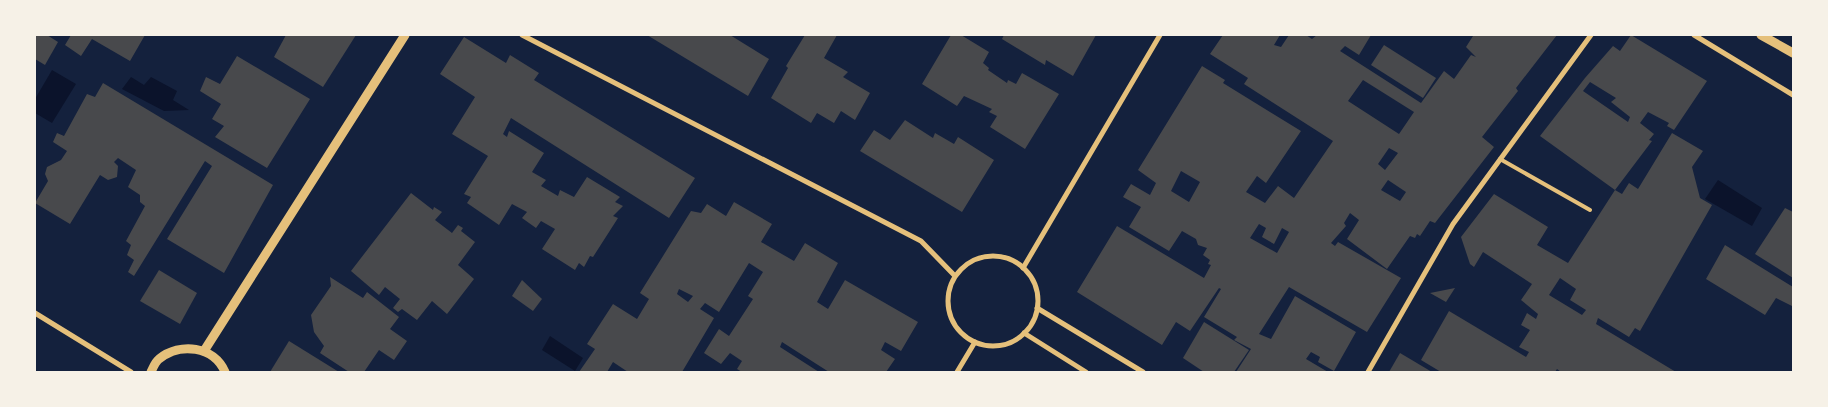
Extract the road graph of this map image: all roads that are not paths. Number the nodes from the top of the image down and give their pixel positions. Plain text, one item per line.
1 (405, 35) edge
2 (522, 35) edge
3 (1160, 35) edge
4 (1591, 35) edge
5 (1694, 35) edge
6 (1762, 35) edge
7 (1793, 53) edge
8 (1793, 95) edge
9 (1500, 159) junction
10 (1590, 210) dead end
11 (1023, 268) junction
12 (955, 276) junction
13 (1037, 308) junction
14 (35, 313) edge
15 (1024, 333) junction
16 (975, 342) junction
17 (204, 351) junction
18 (131, 372) edge
19 (150, 372) edge
20 (225, 372) edge
21 (957, 372) edge
22 (1086, 372) edge
23 (1143, 372) edge
24 (1368, 372) edge

1 - 17 street
2 - 12 street
3 - 11 street
4 - 9 street
5 - 8 street
6 - 7 street
9 - 10 lane
9 - 24 street
11 - 12 street
11 - 13 street
12 - 16 street
13 - 15 street
13 - 23 street
14 - 18 street
15 - 16 street
15 - 22 street
16 - 21 street
17 - 19 street
17 - 20 street

